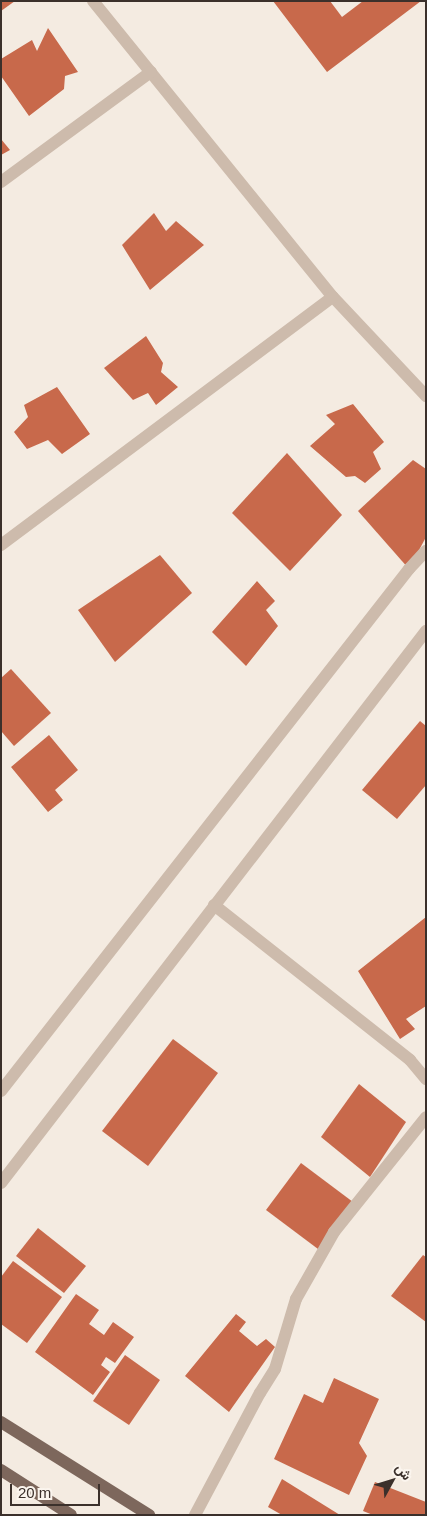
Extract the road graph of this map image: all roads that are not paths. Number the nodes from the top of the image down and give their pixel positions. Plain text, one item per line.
1 (93, 1) edge
2 (151, 72) junction
3 (1, 182) edge
4 (333, 297) junction
5 (426, 396) edge
6 (1, 545) edge
7 (426, 551) edge
8 (426, 631) edge
9 (214, 905) junction
10 (426, 1079) edge
11 (1, 1091) edge
12 (426, 1117) edge
13 (1, 1183) edge
14 (1, 1422) edge
15 (1, 1470) edge
16 (71, 1515) edge
17 (149, 1515) edge
18 (195, 1515) edge

1 - 2 street
2 - 3 street
2 - 4 street
4 - 5 street
4 - 6 street
7 - 11 street
8 - 9 street
9 - 10 street
9 - 13 street
12 - 18 street
14 - 17 main road
15 - 16 main road

